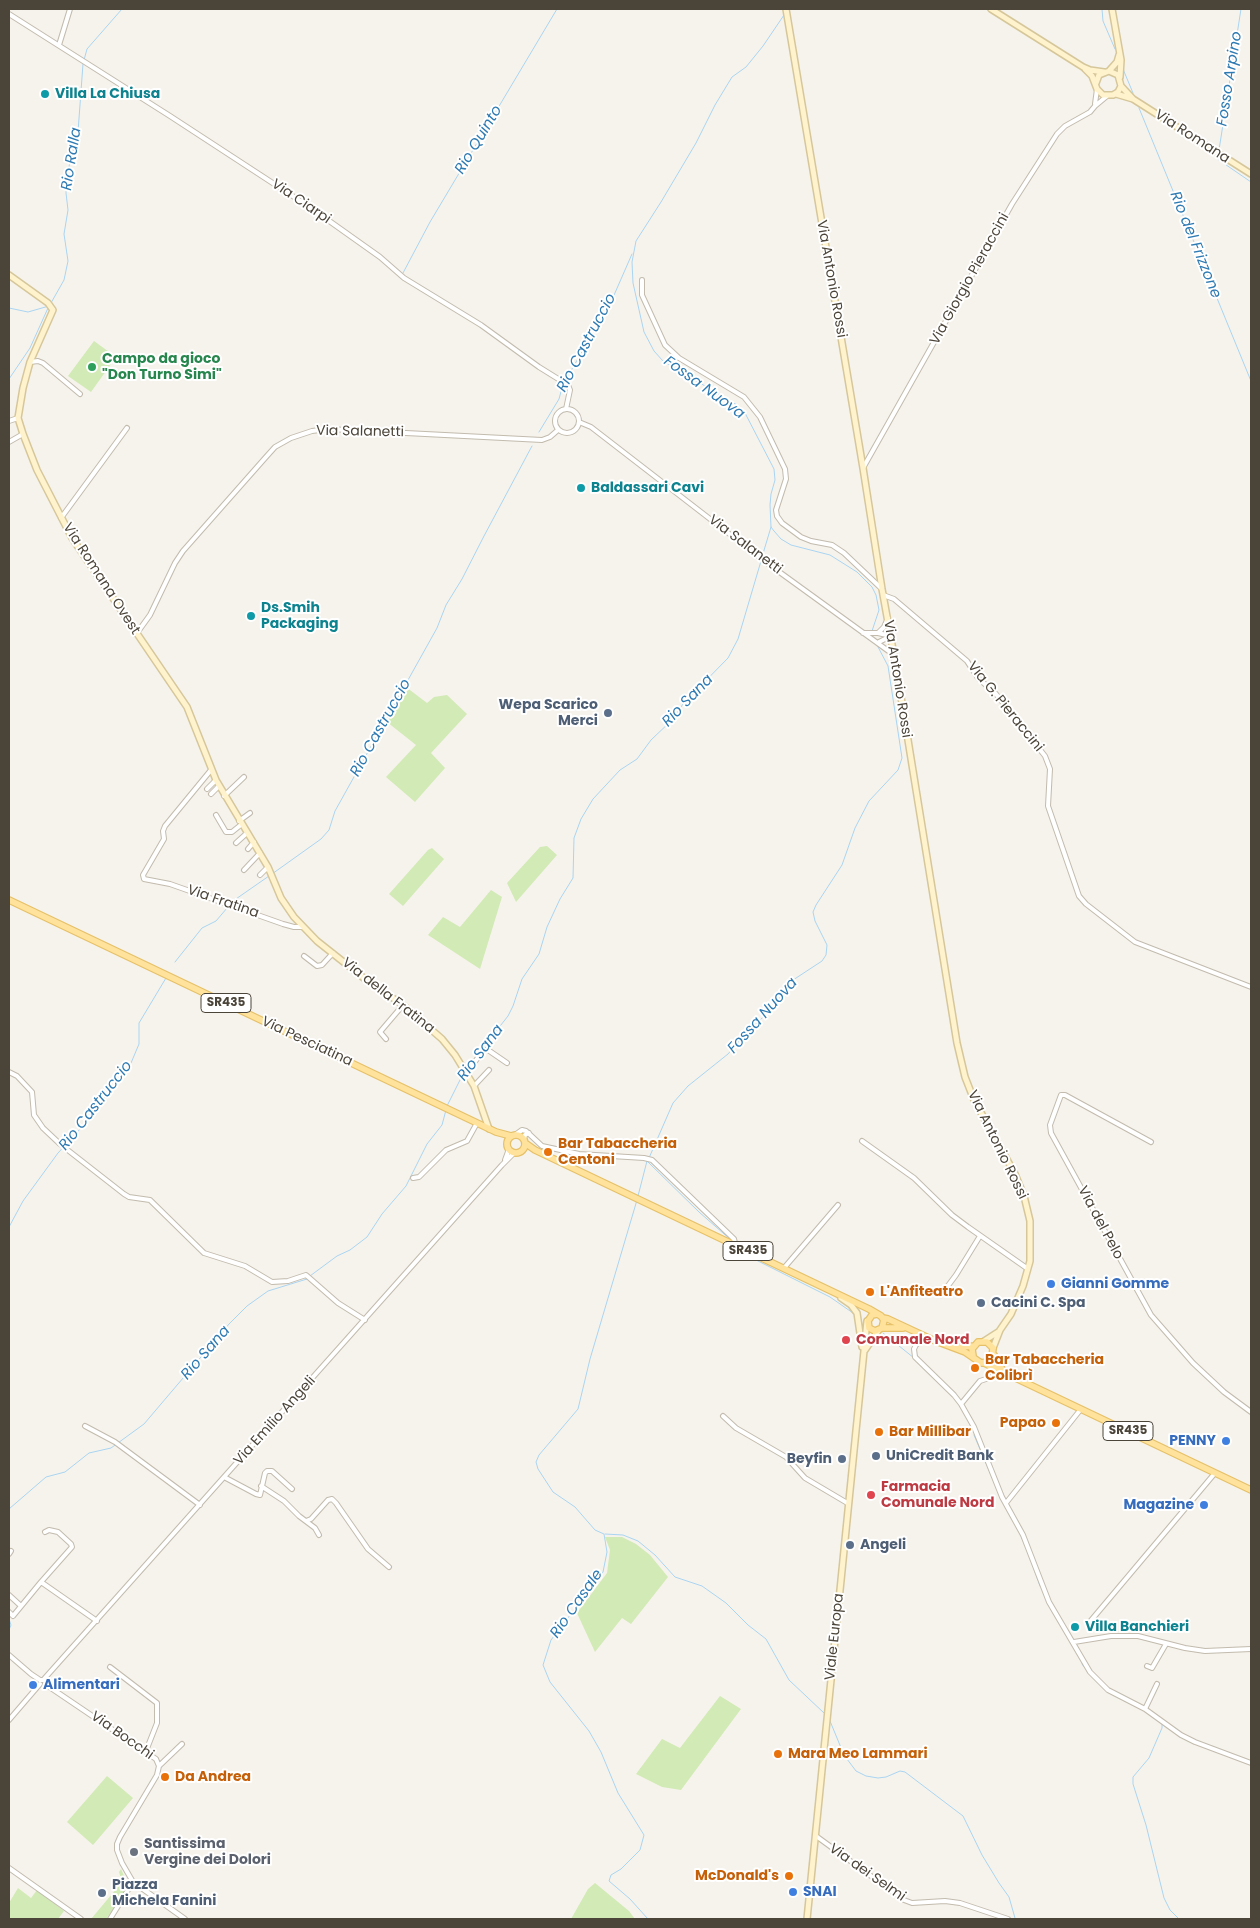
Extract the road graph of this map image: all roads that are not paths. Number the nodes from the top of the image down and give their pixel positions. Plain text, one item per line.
1 (70, 9) edge
2 (786, 9) edge
3 (991, 9) edge
4 (1112, 9) edge
5 (9, 14) edge
6 (59, 45) junction
7 (1120, 52) junction
8 (1082, 66) junction
9 (1107, 72) junction
10 (1120, 78) junction
11 (1097, 86) junction
12 (1121, 86) junction
13 (1116, 94) junction
14 (1107, 96) junction
15 (1133, 99) junction
16 (1095, 106) junction
17 (1251, 174) edge
18 (9, 275) edge
19 (642, 280) dead end
20 (30, 362) junction
21 (80, 394) dead end
22 (566, 409) junction
23 (18, 418) junction
24 (9, 421) edge
25 (579, 422) junction
26 (127, 428) dead end
27 (558, 430) junction
28 (23, 434) junction
29 (9, 442) edge
30 (863, 468) junction
31 (61, 518) junction
32 (882, 592) junction
33 (888, 618) junction
34 (137, 633) junction
35 (862, 633) junction
36 (878, 633) junction
37 (891, 636) junction
38 (879, 642) junction
39 (894, 655) junction
40 (211, 770) junction
41 (244, 777) dead end
42 (216, 780) junction
43 (219, 786) junction
44 (207, 789) dead end
45 (211, 794) dead end
46 (224, 796) junction
47 (250, 813) dead end
48 (216, 815) dead end
49 (241, 823) junction
50 (247, 833) junction
51 (254, 842) junction
52 (236, 843) dead end
53 (248, 849) dead end
54 (260, 853) junction
55 (268, 867) junction
56 (244, 870) dead end
57 (260, 875) dead end
58 (9, 900) edge
59 (302, 927) junction
60 (333, 953) junction
61 (304, 956) dead end
62 (1250, 986) edge
63 (403, 1005) junction
64 (386, 1039) dead end
65 (507, 1063) dead end
66 (465, 1070) junction
67 (489, 1070) dead end
68 (9, 1072) edge
69 (474, 1086) junction
70 (477, 1122) junction
71 (490, 1129) junction
72 (496, 1132) junction
73 (529, 1133) junction
74 (513, 1135) junction
75 (862, 1141) dead end
76 (1151, 1142) dead end
77 (524, 1144) junction
78 (508, 1146) junction
79 (514, 1153) junction
80 (504, 1162) junction
81 (414, 1178) dead end
82 (838, 1205) dead end
83 (980, 1236) junction
84 (736, 1246) junction
85 (784, 1268) junction
86 (1028, 1269) junction
87 (833, 1292) junction
88 (941, 1295) dead end
89 (855, 1302) junction
90 (877, 1314) junction
91 (883, 1318) junction
92 (365, 1320) junction
93 (868, 1321) junction
94 (906, 1329) junction
95 (880, 1330) junction
96 (1000, 1330) junction
97 (932, 1340) junction
98 (984, 1341) junction
99 (974, 1346) junction
100 (954, 1347) junction
101 (993, 1348) junction
102 (863, 1355) junction
103 (994, 1355) junction
104 (973, 1356) junction
105 (984, 1363) junction
106 (997, 1369) junction
107 (1004, 1373) junction
108 (962, 1404) junction
109 (1081, 1409) junction
110 (1251, 1412) edge
111 (722, 1416) dead end
112 (85, 1426) dead end
113 (1215, 1473) junction
114 (224, 1478) junction
115 (261, 1486) junction
116 (292, 1489) dead end
117 (1251, 1490) edge
118 (1006, 1503) junction
119 (849, 1504) junction
120 (200, 1506) junction
121 (306, 1521) junction
122 (45, 1532) dead end
123 (319, 1535) dead end
124 (389, 1567) dead end
125 (41, 1582) junction
126 (9, 1595) edge
127 (21, 1606) junction
128 (9, 1612) edge
129 (97, 1622) junction
130 (1088, 1624) dead end
131 (1074, 1642) junction
132 (1166, 1644) junction
133 (1251, 1649) edge
134 (9, 1655) edge
135 (1147, 1666) dead end
136 (110, 1667) dead end
137 (42, 1682) junction
138 (1157, 1684) dead end
139 (1144, 1709) junction
140 (9, 1720) edge
141 (182, 1744) dead end
142 (146, 1751) junction
143 (1251, 1763) edge
144 (159, 1766) junction
145 (816, 1836) junction
146 (9, 1868) edge
147 (133, 1882) junction
148 (81, 1919) edge
149 (110, 1919) edge
150 (185, 1919) edge
151 (807, 1919) edge
152 (1008, 1919) edge

1 - 6 street
2 - 30 main road, Via Antonio Rossi
3 - 8 main road
4 - 7 main road
5 - 6 street, Via Ciarpi
6 - 22 street, Via Ciarpi
7 - 9 main road
7 - 10 main road
8 - 9 main road
8 - 11 main road
9 - 10 main road
9 - 11 main road
10 - 12 main road
11 - 14 main road
11 - 16 street
12 - 13 main road
12 - 15 main road
13 - 14 main road
13 - 15 main road
14 - 16 street, Via Giorgio Pieraccini
15 - 17 main road, Via Romana
16 - 30 street, Via Giorgio Pieraccini
18 - 20 main road, Via Romana Ovest
19 - 32 street, Via G. Pieraccini
20 - 21 street
20 - 23 main road, Via Romana Ovest
22 - 25 street
22 - 27 street
23 - 24 street
23 - 28 main road, Via Romana Ovest
25 - 27 street
25 - 35 street, Via Salanetti
26 - 31 street
27 - 34 street, Via Salanetti
28 - 29 street
28 - 31 main road, Via Romana Ovest
30 - 32 main road, Via Antonio Rossi
31 - 34 main road, Via Romana Ovest
32 - 33 main road, Via Antonio Rossi
32 - 62 street, Via G. Pieraccini
33 - 36 street
33 - 37 main road, Via Antonio Rossi
34 - 40 main road, Via Romana Ovest
35 - 36 street
35 - 38 street, Via Salanetti
36 - 37 street
37 - 38 street
37 - 39 main road, Via Antonio Rossi
38 - 39 street, Via Salanetti
39 - 86 main road, Via Antonio Rossi
40 - 42 main road, Via Romana Ovest
40 - 59 street, Via Fratina
41 - 46 street
42 - 43 main road, Via Romana Ovest
42 - 44 street
43 - 45 street
43 - 46 main road, Via Romana Ovest
46 - 49 main road, Via Romana Ovest
47 - 49 street
48 - 49 street
49 - 50 main road, Via Romana Ovest
50 - 51 main road, Via Romana Ovest
50 - 52 street
51 - 53 street
51 - 54 main road, Via Romana Ovest
54 - 55 main road, Via Romana Ovest
54 - 56 street
55 - 57 street
55 - 59 main road, Via Romana Ovest
58 - 70 main road, Via Pesciatina / SR435
59 - 60 main road, Via della Fratina
60 - 61 street
60 - 63 main road, Via della Fratina
63 - 64 street
63 - 66 main road, Via della Fratina
65 - 66 street
66 - 69 main road, Via della Fratina
67 - 69 street
68 - 92 street
69 - 71 main road, Via della Fratina
70 - 71 main road, Via Pesciatina / SR435
70 - 81 street
71 - 72 main road, Via Pesciatina / SR435
72 - 74 main road, Via Pesciatina / SR435
72 - 78 main road, Via Pesciatina / SR435
73 - 74 street
73 - 77 street
73 - 84 street
74 - 77 main road, Via Pesciatina / SR435
74 - 78 main road
75 - 83 street
76 - 110 street, Via del Pelo
77 - 79 main road, Via Pesciatina / SR435
77 - 84 main road, Via Pesciatina / SR435
78 - 79 main road, Via Pesciatina / SR435
78 - 80 street, Via Emilio Angeli
79 - 80 street, Via Emilio Angeli
80 - 92 street, Via Emilio Angeli
82 - 85 street
83 - 86 street
83 - 88 street
84 - 85 main road, Via Pesciatina / SR435
85 - 87 main road, Via Pesciatina / SR435
86 - 96 main road, Via Antonio Rossi
87 - 89 main road, Via Pesciatina / SR435
87 - 102 main road, Viale Europa
89 - 90 main road, Via Pesciatina / SR435
89 - 93 main road
90 - 91 main road, Via Pesciatina / SR435
90 - 93 main road
91 - 94 main road, Via Pesciatina / SR435
91 - 95 main road
92 - 114 street, Via Emilio Angeli
93 - 95 main road
93 - 102 main road, Viale Europa
94 - 95 main road, Via Pesciatina / SR435
94 - 97 main road, Via Pesciatina / SR435
95 - 102 main road, Viale Europa
96 - 98 main road
96 - 101 main road, Via Antonio Rossi
97 - 100 main road, Via Pesciatina / SR435
97 - 108 street
98 - 99 main road, Via Pesciatina / SR435
98 - 101 main road
99 - 100 main road, Via Pesciatina / SR435
99 - 104 main road
100 - 104 main road, Via Pesciatina / SR435
101 - 103 main road
102 - 119 main road, Viale Europa
103 - 105 main road
103 - 107 main road
104 - 105 main road, Via Pesciatina / SR435
105 - 106 main road, Via Pesciatina / SR435
106 - 107 main road, Via Pesciatina / SR435
106 - 108 street
107 - 109 main road, Via Pesciatina / SR435
108 - 118 street
109 - 113 main road, Via Pesciatina / SR435
109 - 118 street
111 - 119 street
112 - 120 street
113 - 117 main road, Via Pesciatina / SR435
113 - 130 street
114 - 115 street
114 - 120 street, Via Emilio Angeli
115 - 116 street
115 - 121 street
118 - 131 street
119 - 145 main road, Viale Europa
120 - 129 street, Via Emilio Angeli
121 - 123 street
121 - 124 street
122 - 125 street
125 - 127 street
125 - 129 street
126 - 127 street
127 - 128 street
129 - 137 street, Via Emilio Angeli
131 - 132 street
131 - 139 street
132 - 133 street
132 - 135 street
134 - 137 street, Via Bocchi
136 - 142 street
137 - 140 street, Via Emilio Angeli
137 - 142 street, Via Bocchi
138 - 139 street
139 - 143 street
141 - 144 street
142 - 144 street, Via Bocchi
144 - 147 street, Via Bocchi
145 - 151 main road, Viale Europa
145 - 152 street, Via dei Selmi
146 - 148 street
147 - 149 street
147 - 150 street, Via Bocchi

